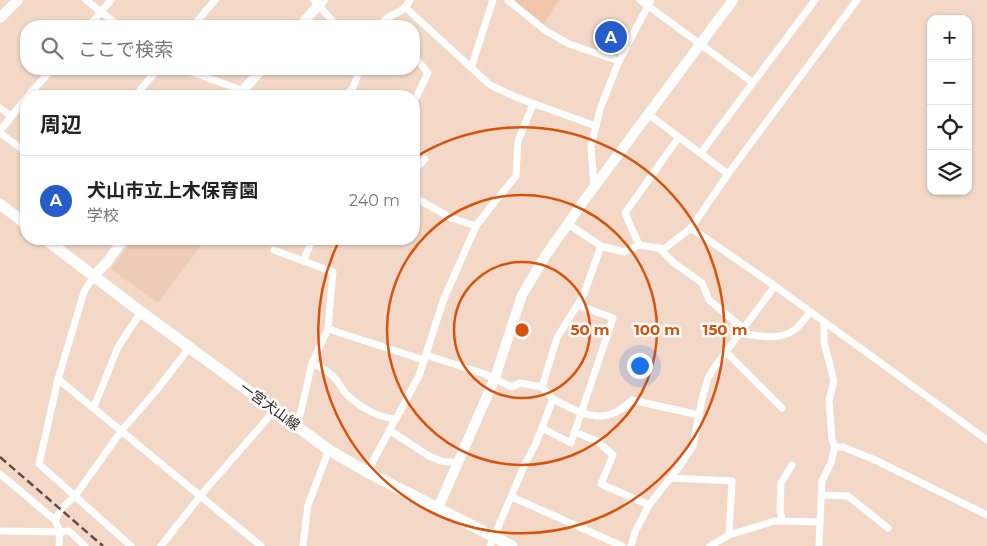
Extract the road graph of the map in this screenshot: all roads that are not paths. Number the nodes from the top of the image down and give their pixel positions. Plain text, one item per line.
1 (18, 0) edge
2 (86, 0) edge
3 (111, 0) edge
4 (216, 0) edge
5 (410, 0) edge
6 (493, 0) edge
7 (508, 0) edge
8 (640, 0) edge
9 (732, 0) edge
10 (815, 0) edge
11 (857, 0) edge
12 (318, 2) edge
13 (649, 3) edge
14 (406, 8) junction
15 (101, 12) junction
16 (0, 18) edge
17 (94, 20) edge
18 (111, 20) edge
19 (198, 20) edge
20 (304, 20) edge
21 (332, 20) edge
22 (386, 20) edge
23 (419, 20) edge
24 (420, 21) edge
25 (700, 44) junction
26 (619, 61) junction
27 (420, 63) edge
28 (471, 68) junction
29 (47, 75) edge
30 (153, 75) edge
31 (197, 75) edge
32 (257, 75) edge
33 (358, 75) edge
34 (752, 82) junction
35 (33, 90) edge
36 (140, 90) edge
37 (231, 90) edge
38 (244, 90) edge
39 (351, 90) edge
40 (420, 90) edge
41 (534, 104) junction
42 (20, 105) edge
43 (0, 108) edge
44 (648, 114) junction
45 (11, 116) junction
46 (596, 126) junction
47 (0, 132) edge
48 (679, 137) junction
49 (20, 147) edge
50 (701, 153) junction
51 (425, 159) dead end
52 (420, 164) edge
53 (728, 174) junction
54 (594, 188) junction
55 (420, 200) edge
56 (0, 204) edge
57 (20, 219) edge
58 (568, 224) junction
59 (476, 226) junction
60 (691, 228) junction
61 (53, 245) edge
62 (120, 245) edge
63 (310, 245) edge
64 (639, 245) junction
65 (601, 246) junction
66 (658, 248) junction
67 (274, 250) dead end
68 (303, 261) junction
69 (94, 276) junction
70 (775, 286) junction
71 (578, 305) junction
72 (141, 312) junction
73 (810, 312) junction
74 (824, 322) junction
75 (328, 330) junction
76 (743, 331) junction
77 (190, 348) junction
78 (726, 352) junction
79 (425, 358) junction
80 (312, 363) junction
81 (495, 378) junction
82 (58, 379) junction
83 (542, 387) junction
84 (553, 399) junction
85 (94, 408) junction
86 (782, 408) dead end
87 (274, 409) junction
88 (581, 413) junction
89 (699, 415) junction
90 (395, 419) junction
91 (296, 425) junction
92 (542, 428) junction
93 (122, 430) junction
94 (389, 430) junction
95 (574, 432) junction
96 (987, 440) edge
97 (835, 447) junction
98 (329, 450) junction
99 (458, 463) junction
100 (792, 464) dead end
101 (367, 472) junction
102 (0, 474) edge
103 (671, 478) junction
104 (201, 495) junction
105 (821, 495) junction
106 (75, 496) junction
107 (512, 497) junction
108 (649, 505) junction
109 (438, 508) junction
110 (987, 515) edge
111 (55, 520) junction
112 (783, 521) junction
113 (820, 522) junction
114 (888, 528) dead end
115 (0, 531) edge
116 (60, 532) junction
117 (729, 534) junction
118 (493, 542) edge
119 (59, 546) edge
120 (85, 546) edge
121 (131, 546) edge
122 (161, 546) edge
123 (261, 546) edge
124 (303, 546) edge
125 (512, 546) edge
126 (622, 546) edge
127 (631, 546) edge
128 (710, 546) edge
129 (819, 546) edge

1 - 16 street
2 - 15 street
3 - 15 street
4 - 19 street
5 - 14 street
6 - 28 street
7 - 26 street
8 - 13 street
9 - 25 street
10 - 34 street
11 - 53 street
12 - 20 street
12 - 21 street
13 - 25 street
13 - 26 street
14 - 22 street
14 - 23 street
15 - 17 street
15 - 18 street
24 - 28 street
25 - 34 street
25 - 44 street
26 - 46 street
27 - 40 street
28 - 41 street
29 - 35 street
30 - 36 street
31 - 37 street
32 - 38 street
33 - 39 street
34 - 50 street
41 - 46 street
41 - 59 street
42 - 45 street
43 - 45 street
44 - 48 street
44 - 54 street
45 - 47 street
46 - 54 street
47 - 49 street
48 - 50 street
48 - 64 street
50 - 53 street
51 - 52 street
53 - 60 street
54 - 58 street
55 - 59 street
56 - 57 main road
58 - 65 street
58 - 81 street
59 - 79 street
60 - 66 street
60 - 70 street
61 - 69 main road, 一宮犬山線
62 - 69 street
63 - 68 street
64 - 65 street
64 - 66 street
65 - 71 street
66 - 76 street
67 - 68 street
68 - 75 street
69 - 72 main road, 一宮犬山線
69 - 82 street
70 - 73 street
70 - 76 street
71 - 83 street
71 - 88 street
72 - 77 main road, 一宮犬山線
72 - 85 street
73 - 74 street
73 - 76 street
74 - 96 street
74 - 97 street
75 - 79 street
75 - 80 street
76 - 78 street
77 - 87 main road, 一宮犬山線
77 - 93 street
78 - 86 street
78 - 89 street
79 - 81 street
79 - 90 street
80 - 90 street
80 - 91 street
81 - 83 street
81 - 99 street
82 - 85 street
82 - 106 street
83 - 84 street
84 - 88 street
84 - 92 street
85 - 93 street
87 - 91 main road, 一宮犬山線
87 - 104 street
88 - 89 street
88 - 95 street
89 - 103 street
90 - 94 street
91 - 98 main road, 一宮犬山線
92 - 95 street
92 - 107 street
93 - 104 street
93 - 106 street
94 - 99 street
94 - 101 street
95 - 108 street
97 - 105 street
97 - 110 street
98 - 101 main road, 一宮犬山線
98 - 124 street
99 - 109 street
100 - 112 street
101 - 109 main road, 一宮犬山線
102 - 111 street
103 - 108 street
103 - 117 street
104 - 122 street
104 - 123 street
105 - 113 street
105 - 114 street
106 - 111 street
106 - 121 street
107 - 118 street
107 - 126 street
108 - 127 street
109 - 118 main road, 一宮犬山線
111 - 116 street
112 - 113 street
112 - 117 street
113 - 129 street
115 - 116 street
116 - 119 street
116 - 120 street
117 - 128 street
118 - 125 main road, 一宮犬山線

